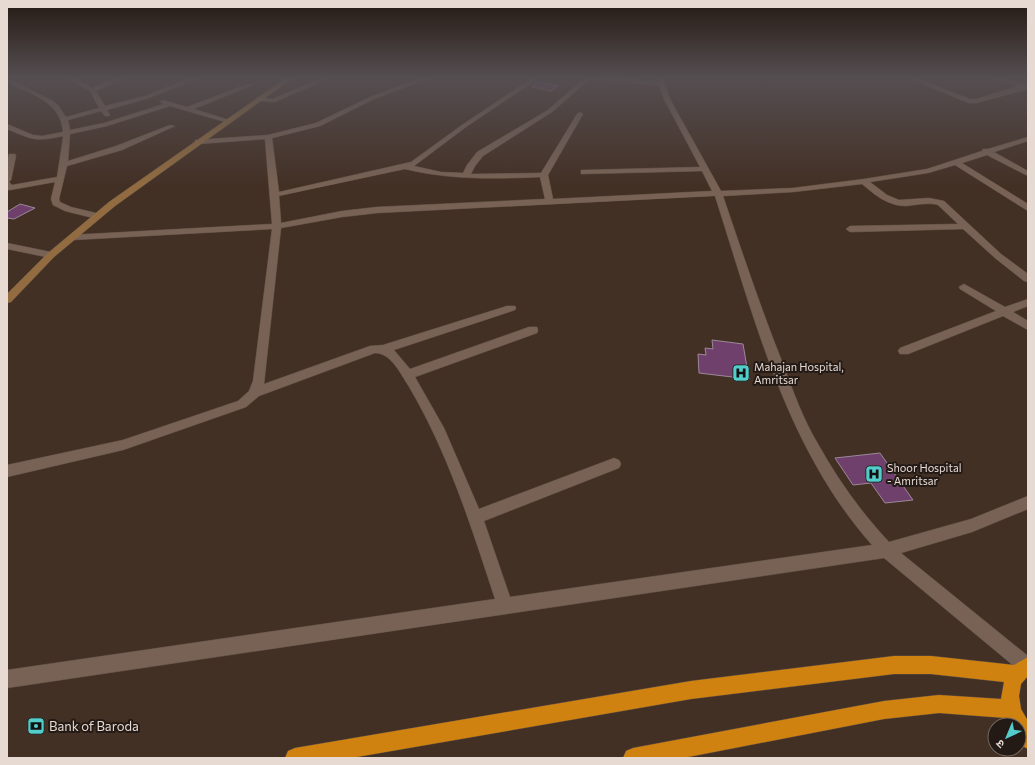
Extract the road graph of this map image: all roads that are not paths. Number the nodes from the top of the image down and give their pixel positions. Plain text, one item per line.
1 (61, 114) edge
2 (85, 114) edge
3 (106, 114) edge
4 (141, 114) edge
5 (203, 114) edge
6 (238, 114) edge
7 (341, 114) edge
8 (482, 114) edge
9 (546, 114) edge
10 (580, 114) dead end
11 (675, 114) edge
12 (65, 119) junction
13 (227, 121) junction
14 (113, 123) junction
15 (7, 126) edge
16 (172, 126) dead end
17 (67, 134) junction
18 (268, 137) junction
19 (1026, 140) edge
20 (198, 142) junction
21 (986, 151) junction
22 (12, 156) dead end
23 (957, 163) junction
24 (62, 165) junction
25 (407, 167) junction
26 (704, 169) junction
27 (584, 172) dead end
28 (1028, 174) edge
29 (544, 175) junction
30 (466, 176) junction
31 (60, 179) junction
32 (7, 180) edge
33 (864, 181) junction
34 (7, 184) edge
35 (718, 194) junction
36 (275, 195) junction
37 (549, 201) junction
38 (1028, 208) edge
39 (97, 216) junction
40 (276, 226) junction
41 (966, 226) junction
42 (850, 229) dead end
43 (73, 237) junction
44 (7, 246) edge
45 (51, 255) junction
46 (1028, 279) edge
47 (964, 287) dead end
48 (7, 300) edge
49 (1028, 302) edge
50 (511, 308) dead end
51 (1004, 312) junction
52 (1028, 326) edge
53 (533, 330) dead end
54 (384, 349) junction
55 (904, 351) dead end
56 (407, 375) junction
57 (256, 392) junction
58 (614, 464) dead end
59 (7, 472) edge
60 (1028, 502) edge
61 (476, 517) junction
62 (886, 550) junction
63 (505, 605) junction
64 (1023, 669) edge
65 (7, 679) edge
66 (1012, 709) junction
67 (1028, 739) edge
68 (295, 758) edge
69 (633, 758) edge

1 - 12 street
2 - 12 street
3 - 14 street
4 - 14 street
5 - 13 street
6 - 13 street
7 - 18 street
8 - 25 street
9 - 30 street
10 - 29 street
11 - 26 street
12 - 17 street
13 - 20 street
14 - 17 street
15 - 17 street
16 - 24 street
17 - 24 street
18 - 20 street
18 - 36 street
19 - 21 street
20 - 39 street
21 - 23 street
21 - 28 street
22 - 32 street
23 - 33 street
23 - 38 street
24 - 31 street
25 - 30 street
25 - 36 street
26 - 27 street
26 - 35 street
29 - 30 street
29 - 37 street
31 - 34 street
31 - 39 street
33 - 35 street
33 - 41 street
35 - 37 street
35 - 62 street
36 - 40 street
37 - 40 street
39 - 43 street
40 - 43 street
40 - 57 street
41 - 42 street
41 - 46 street
43 - 45 street
44 - 45 street
45 - 48 street
47 - 51 street
49 - 51 street
50 - 54 street
51 - 52 street
51 - 55 street
53 - 56 street
54 - 56 street
54 - 57 street
56 - 61 street
57 - 59 street
58 - 61 street
60 - 62 street
61 - 63 street
62 - 63 street
62 - 64 street
63 - 65 street
64 - 66 highway
64 - 68 highway
66 - 67 highway
66 - 69 highway

